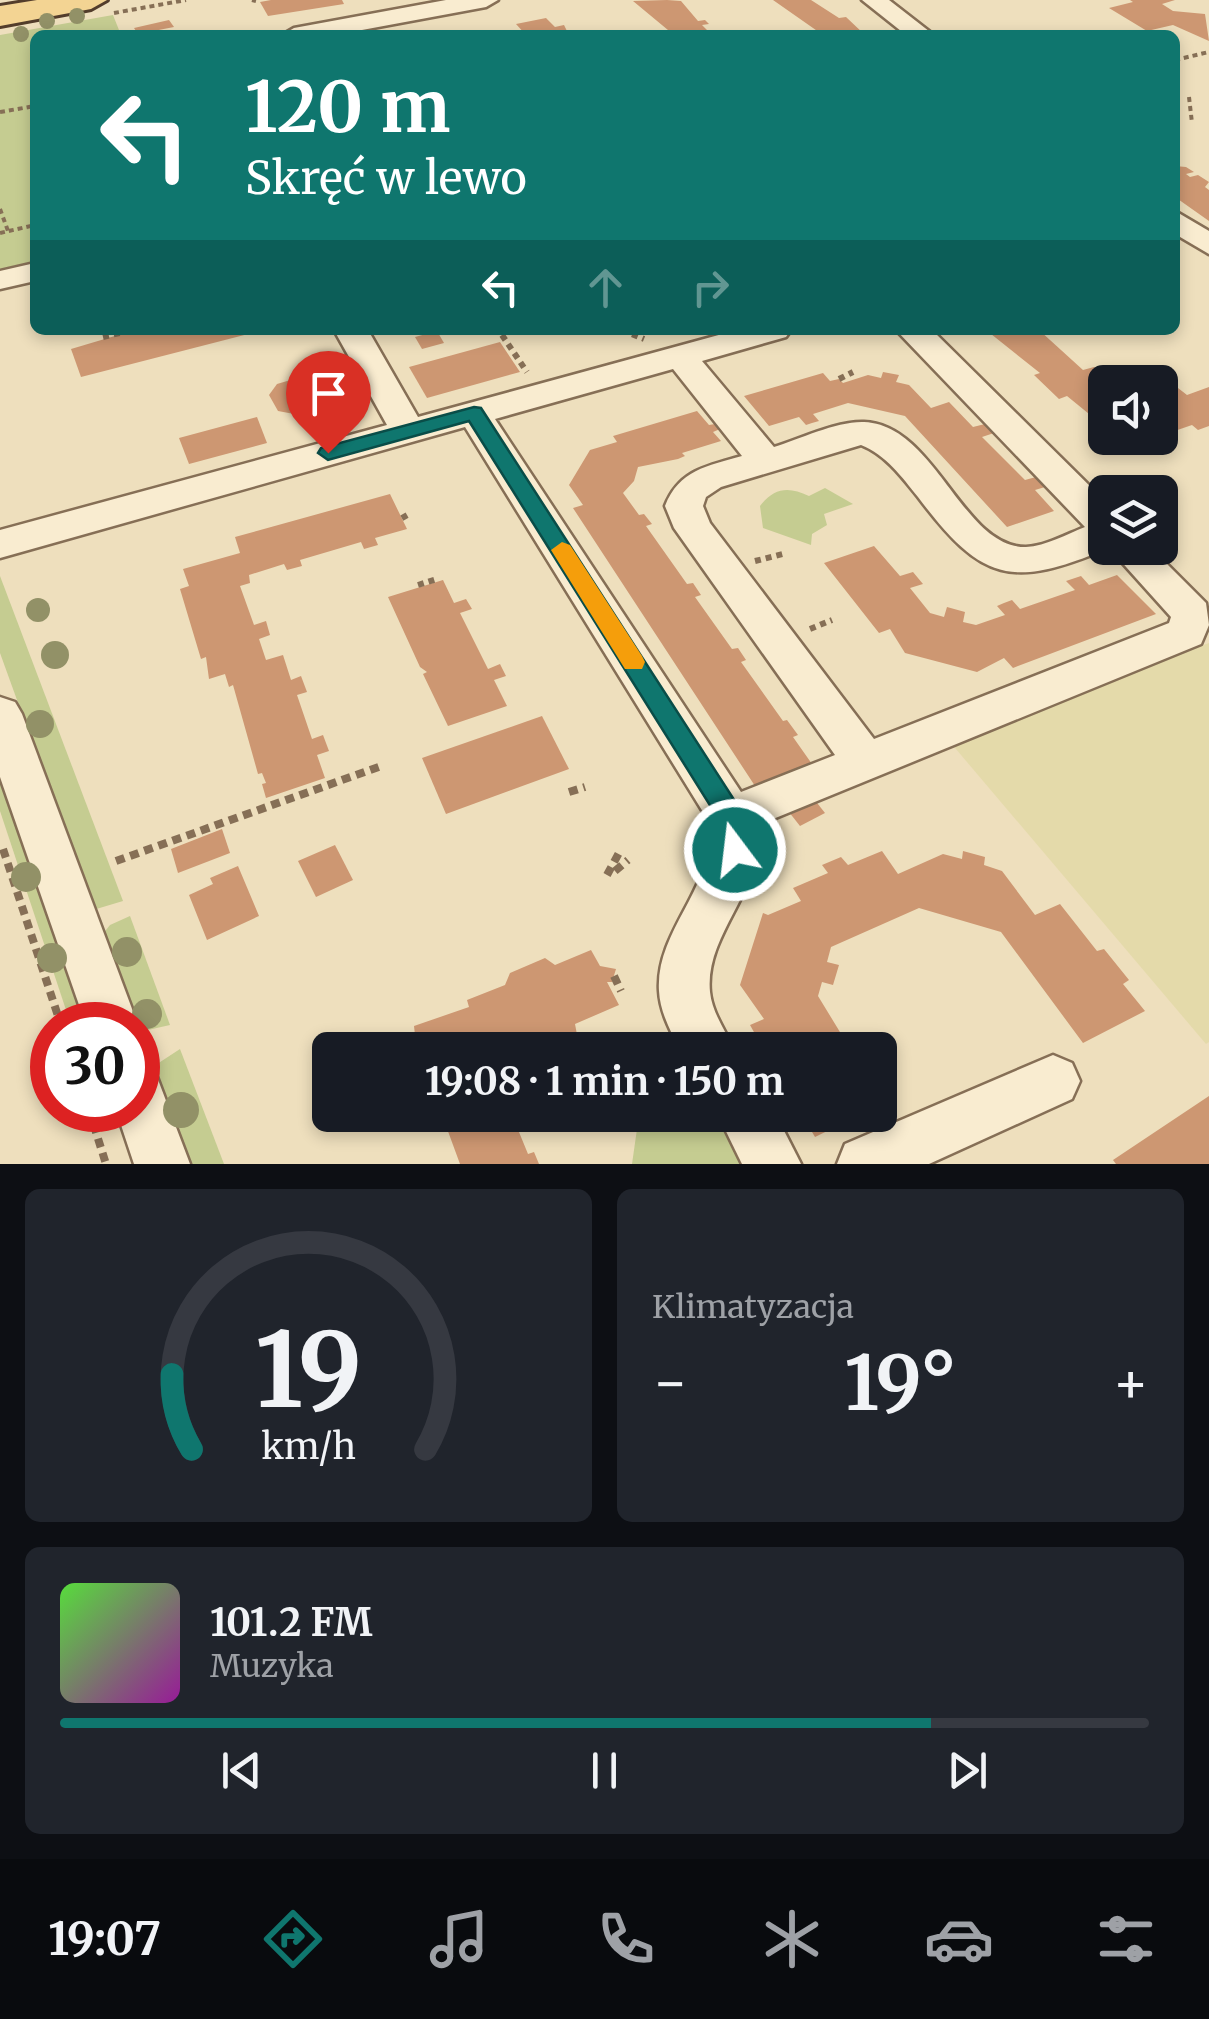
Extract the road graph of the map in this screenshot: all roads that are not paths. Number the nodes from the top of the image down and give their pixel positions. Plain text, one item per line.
1 (17, 0) edge
2 (92, 0) edge
3 (486, 0) edge
4 (874, 0) edge
5 (0, 3) edge
6 (0, 16) edge
7 (321, 30) edge
8 (915, 30) edge
9 (1180, 224) edge
10 (1209, 245) edge
11 (30, 273) edge
12 (0, 280) edge
13 (354, 335) edge
14 (743, 335) edge
15 (918, 335) edge
16 (664, 348) junction
17 (474, 413) junction
18 (408, 431) junction
19 (764, 460) junction
20 (1088, 507) edge
21 (1088, 540) edge
22 (0, 544) edge
23 (1145, 565) edge
24 (0, 714) edge
25 (866, 762) junction
26 (731, 816) junction
27 (104, 1002) edge
28 (699, 1032) edge
29 (1053, 1081) dead end
30 (151, 1132) edge
31 (755, 1132) edge
32 (162, 1164) edge
33 (773, 1164) edge
34 (865, 1164) edge

1 - 5 main road
2 - 6 main road
3 - 7 street
4 - 8 street
9 - 10 street
11 - 12 street
13 - 18 street
14 - 16 street
15 - 20 street
16 - 17 street
16 - 19 street
17 - 18 street
17 - 26 street
18 - 22 street
19 - 21 street
19 - 25 street
23 - 25 street
24 - 27 street
25 - 26 street
26 - 28 street
29 - 34 street
30 - 32 street
31 - 33 street

